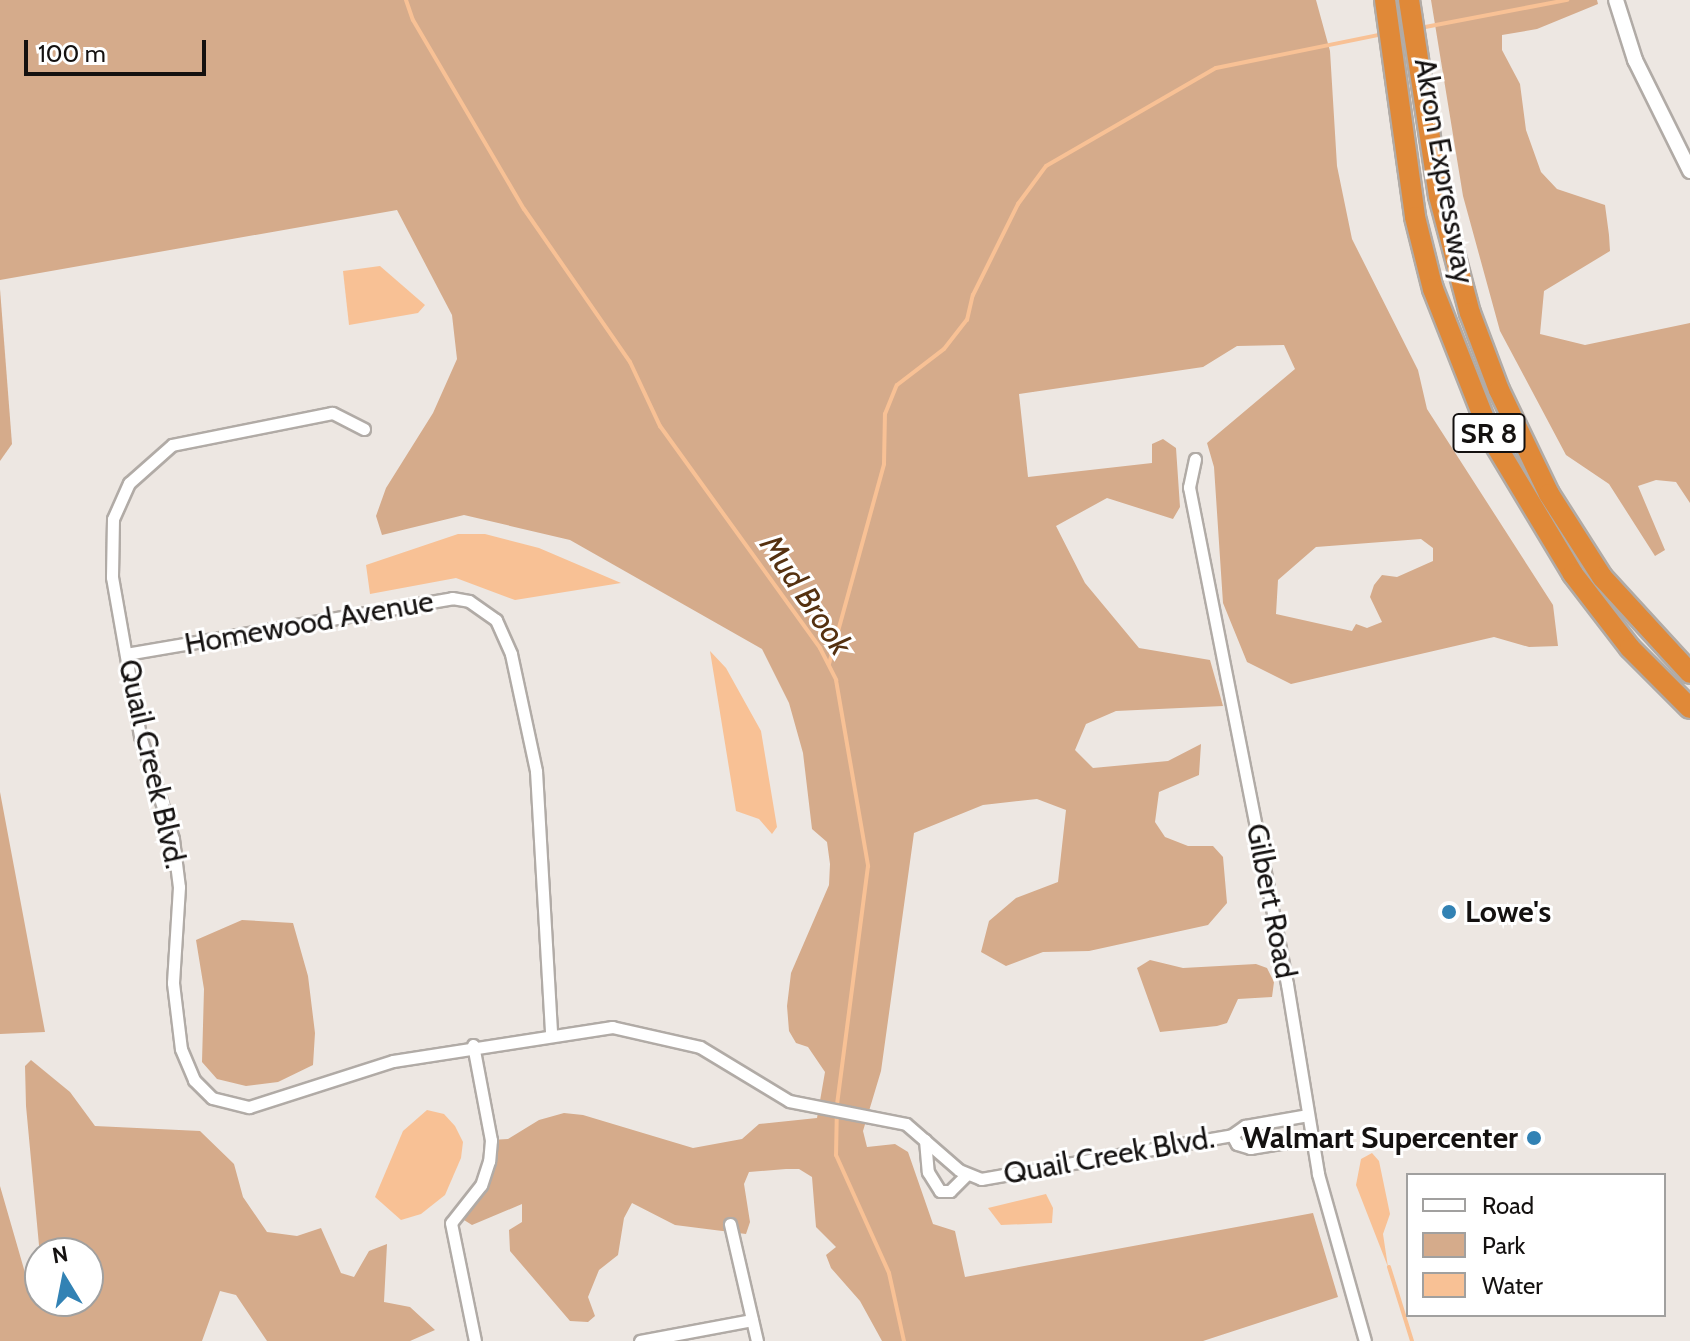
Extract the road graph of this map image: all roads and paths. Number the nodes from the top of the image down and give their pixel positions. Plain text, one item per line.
1 (1385, 0) edge
2 (1409, 0) edge
3 (1616, 0) edge
4 (1690, 171) edge
5 (364, 429) dead end
6 (1195, 459) dead end
7 (126, 654) junction
8 (1690, 673) edge
9 (1690, 708) edge
10 (551, 1035) junction
11 (473, 1045) junction
12 (1308, 1115) junction
13 (1232, 1135) junction
14 (1312, 1138) junction
15 (925, 1140) junction
16 (967, 1174) junction
17 (730, 1224) dead end
18 (752, 1320) junction
19 (475, 1341) edge
20 (640, 1341) edge
21 (757, 1341) edge
22 (1365, 1341) edge

1 - 9 highway, Akron Expressway / SR 8
2 - 8 highway, Akron Expressway / SR 8
3 - 4 street
5 - 7 street, Quail Creek Blvd.
6 - 12 street, Gilbert Road
7 - 10 street, Homewood Avenue
7 - 11 street, Quail Creek Blvd.
10 - 11 street, Quail Creek Blvd.
10 - 15 street, Quail Creek Blvd.
11 - 19 street
12 - 13 street, Quail Creek Blvd.
12 - 14 street, Gilbert Road
13 - 14 street
13 - 16 street, Quail Creek Blvd.
14 - 22 street, Gilbert Road
15 - 16 street, Quail Creek Blvd.
15 - 16 street
17 - 18 street
18 - 20 street
18 - 21 street

